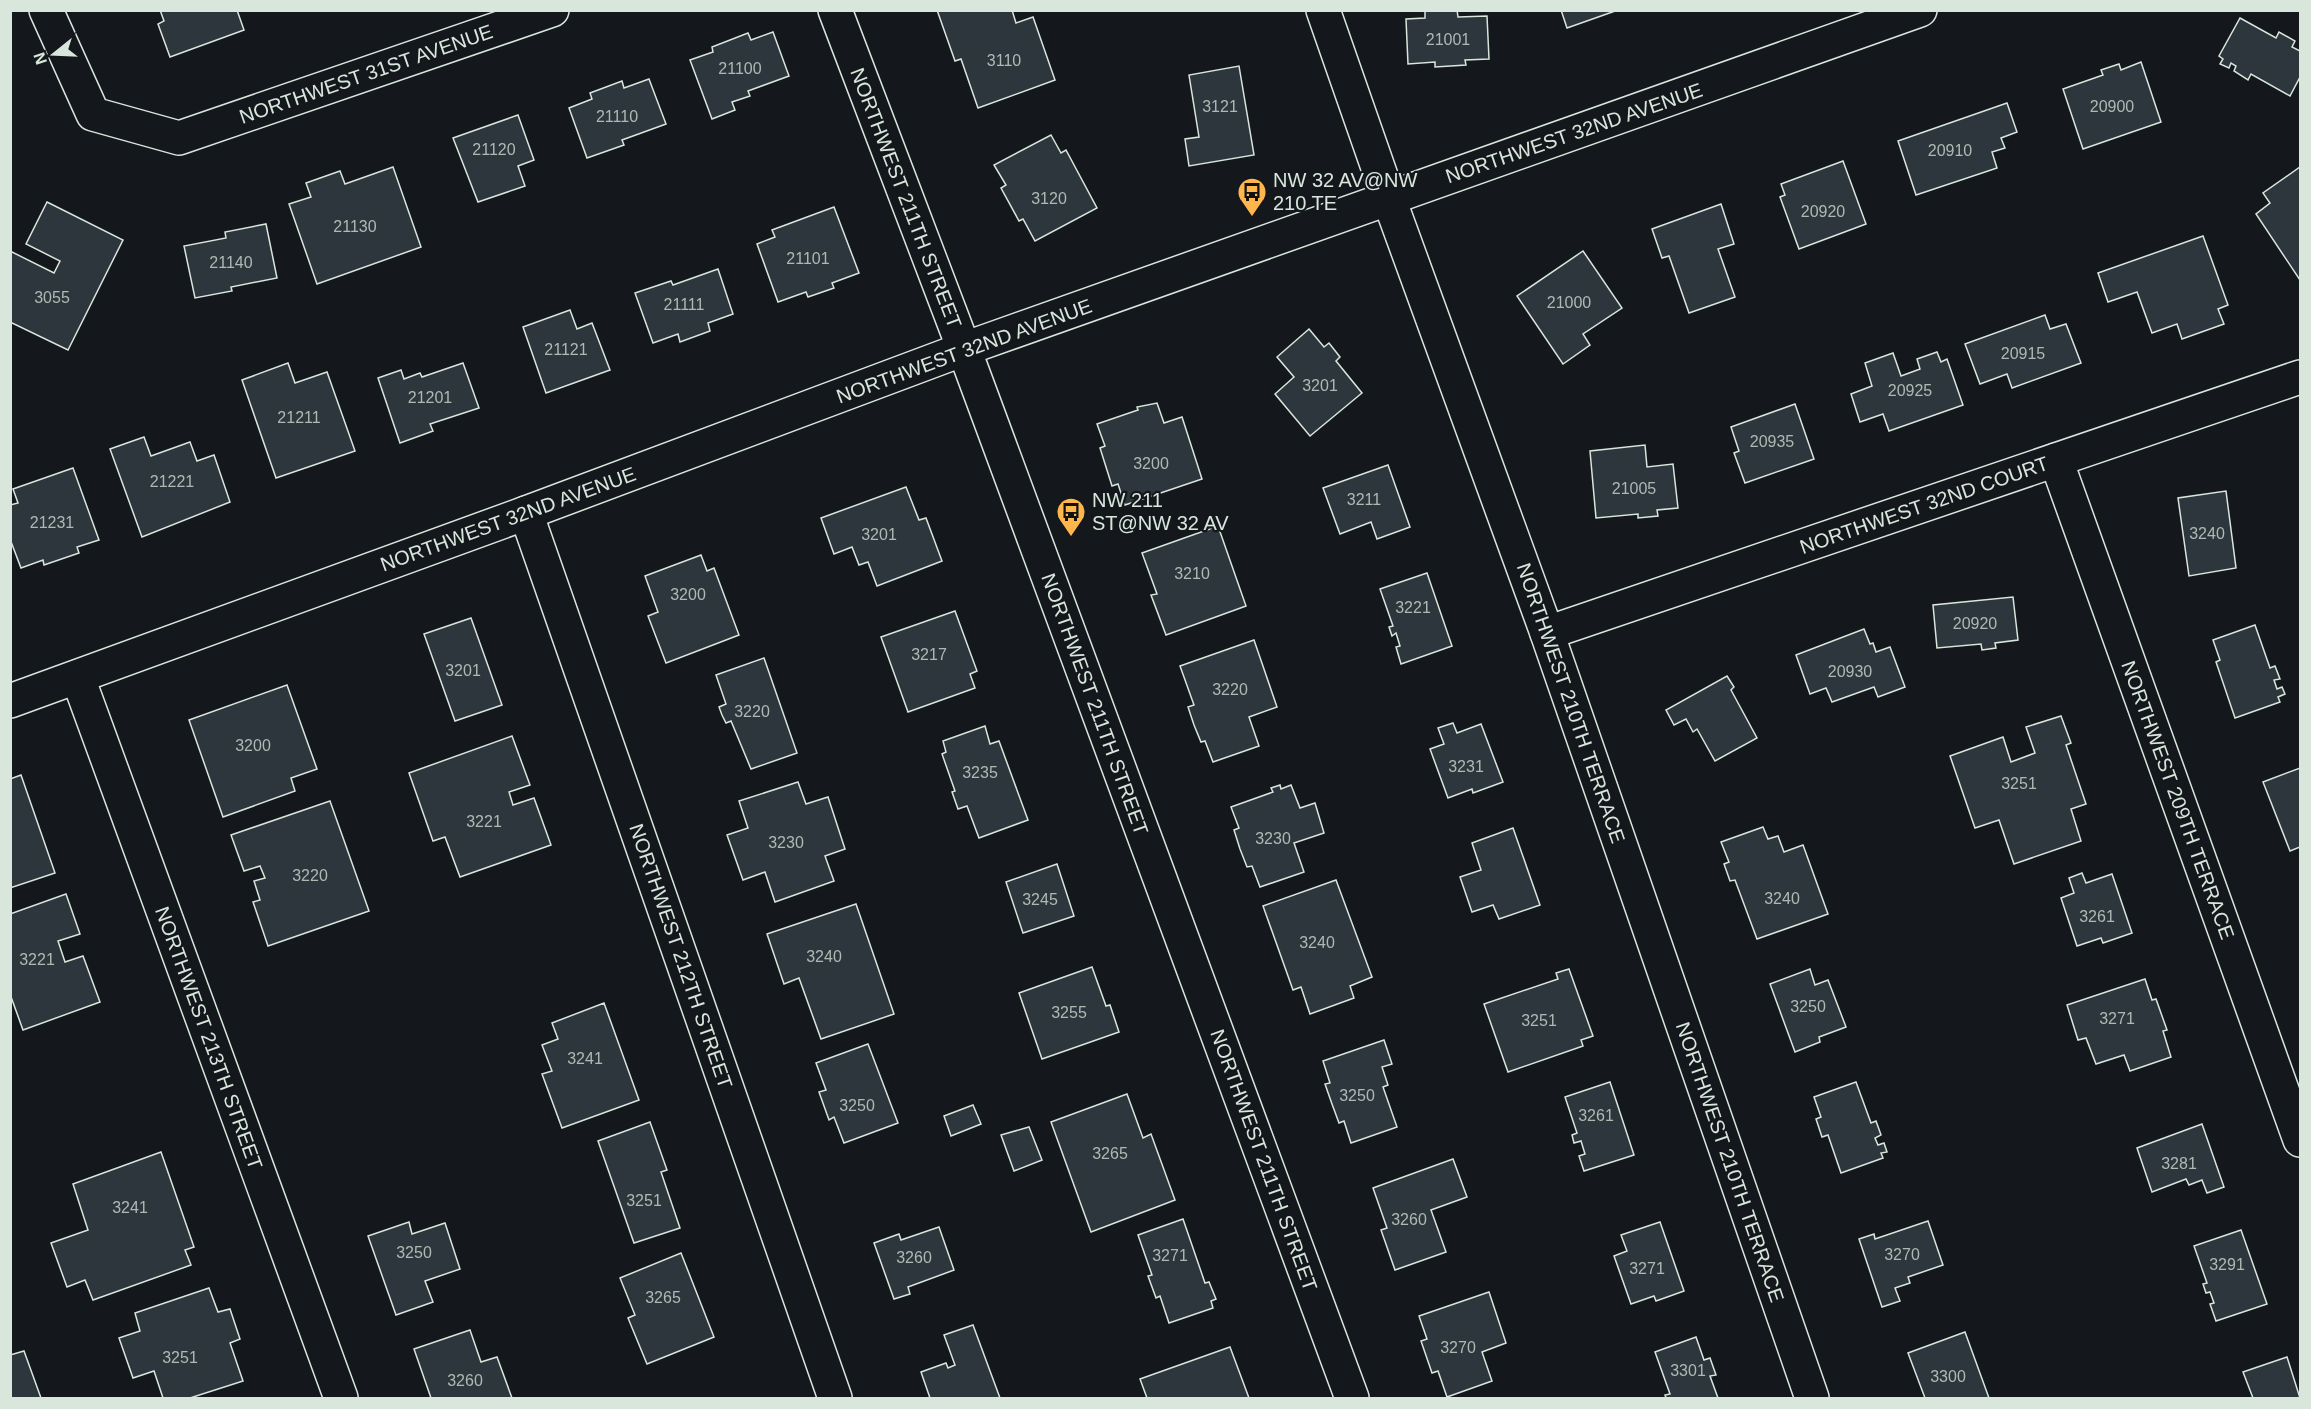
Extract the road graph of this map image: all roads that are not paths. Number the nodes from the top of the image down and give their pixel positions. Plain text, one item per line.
1 (46, 10) edge
2 (552, 10) edge
3 (835, 10) edge
4 (1323, 10) edge
5 (1920, 10) edge
6 (1389, 199) junction
7 (964, 349) junction
8 (2301, 377) edge
9 (2056, 460) junction
10 (526, 513) junction
11 (1547, 633) junction
12 (78, 678) junction
13 (10, 701) edge
14 (2301, 1140) edge
15 (340, 1398) edge
16 (835, 1398) edge
17 (1352, 1398) edge
18 (1812, 1398) edge

1 - 2 street, NORTHWEST 31ST AVENUE
3 - 7 street, NORTHWEST 211TH STREET
4 - 6 street, NORTHWEST 210TH TERRACE
5 - 6 street, NORTHWEST 32ND AVENUE
6 - 7 street, NORTHWEST 32ND AVENUE
6 - 11 street, NORTHWEST 210TH TERRACE
7 - 10 street, NORTHWEST 32ND AVENUE
7 - 17 street, NORTHWEST 211TH STREET
8 - 9 street, NORTHWEST 32ND COURT
9 - 11 street, NORTHWEST 32ND COURT
9 - 14 street, NORTHWEST 209TH TERRACE
10 - 12 street, NORTHWEST 32ND AVENUE
10 - 16 street, NORTHWEST 212TH STREET
11 - 18 street, NORTHWEST 210TH TERRACE
12 - 13 street, NORTHWEST 32ND AVENUE
12 - 15 street, NORTHWEST 213TH STREET

